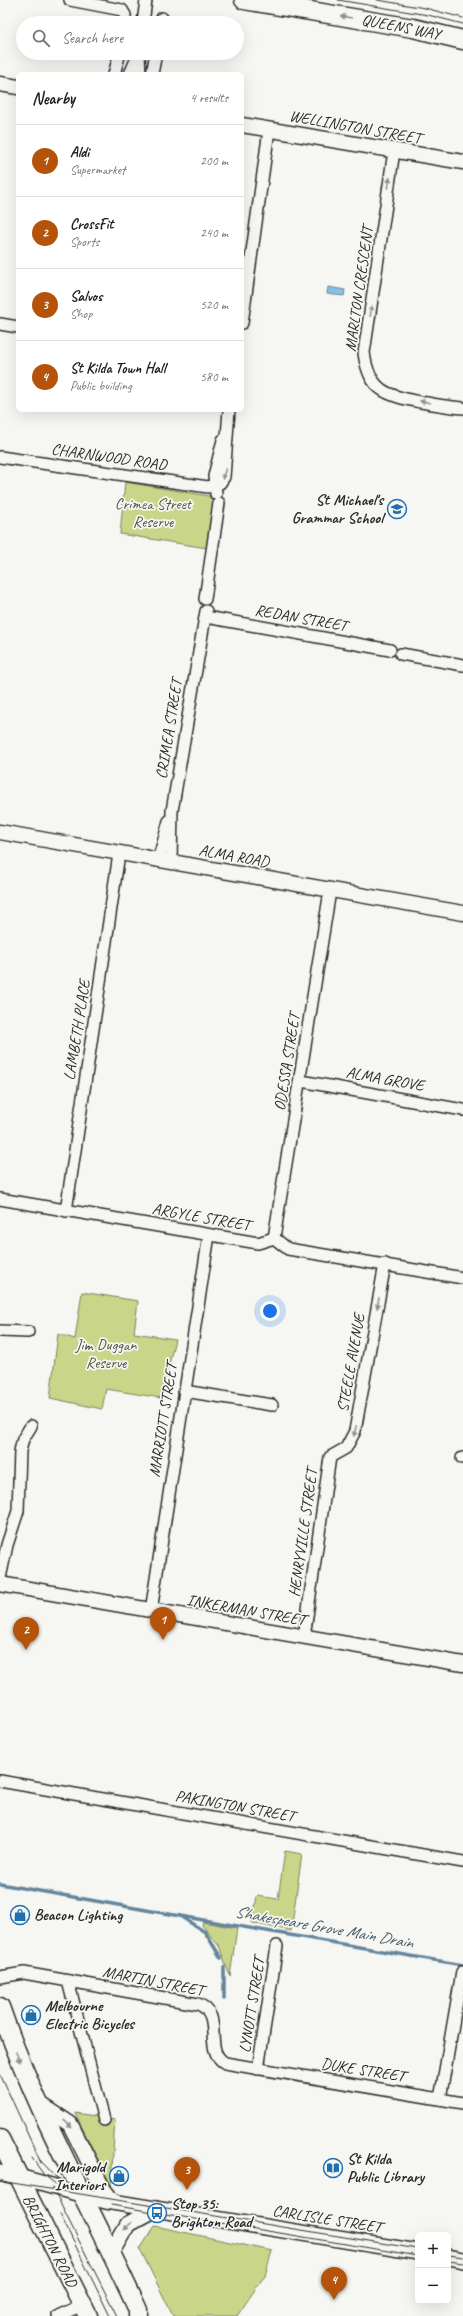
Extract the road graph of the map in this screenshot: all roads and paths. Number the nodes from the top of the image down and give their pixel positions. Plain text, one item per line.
1 (70, 0) edge
2 (244, 0) edge
3 (146, 3) edge
4 (125, 16) edge
5 (144, 16) edge
6 (463, 40) edge
7 (118, 60) edge
8 (136, 60) edge
9 (139, 60) edge
10 (155, 60) edge
11 (115, 72) edge
12 (131, 72) edge
13 (140, 72) edge
14 (152, 72) edge
15 (0, 84) edge
16 (16, 87) edge
17 (244, 125) edge
18 (269, 130) junction
19 (394, 151) junction
20 (463, 162) edge
21 (244, 309) edge
22 (0, 324) edge
23 (16, 327) edge
24 (463, 408) edge
25 (229, 412) edge
26 (0, 457) edge
27 (216, 494) junction
28 (205, 599) dead end
29 (206, 614) joint
30 (390, 650) dead end
31 (401, 654) dead end
32 (463, 665) edge
33 (0, 832) edge
34 (120, 854) junction
35 (165, 862) junction
36 (330, 890) junction
37 (463, 913) edge
38 (301, 1081) junction
39 (463, 1110) edge
40 (0, 1200) edge
41 (66, 1210) junction
42 (209, 1235) junction
43 (274, 1238) junction
44 (384, 1264) junction
45 (463, 1278) edge
46 (0, 1331) edge
47 (28, 1332) dead end
48 (184, 1391) junction
49 (272, 1405) dead end
50 (31, 1426) dead end
51 (330, 1457) joint
52 (0, 1578) edge
53 (0, 1584) edge
54 (152, 1611) junction
55 (304, 1637) junction
56 (463, 1664) edge
57 (1, 1781) edge
58 (463, 1862) edge
59 (277, 1946) dead end
60 (462, 1972) edge
61 (0, 1977) edge
62 (68, 1981) junction
63 (0, 2007) edge
64 (258, 2069) junction
65 (440, 2099) junction
66 (36, 2101) junction
67 (463, 2103) edge
68 (104, 2120) dead end
69 (0, 2139) edge
70 (0, 2172) edge
71 (21, 2182) junction
72 (0, 2183) edge
73 (85, 2197) junction
74 (113, 2202) junction
75 (156, 2209) junction
76 (415, 2252) edge
77 (111, 2253) junction
78 (451, 2258) edge
79 (463, 2260) edge
80 (85, 2310) edge
81 (58, 2316) edge
82 (138, 2316) edge

1 - 4 street
6 -> 2 highway, QUEENS WAY
3 - 5 street
7 - 11 street
8 - 12 street
9 - 13 street
10 - 14 street
15 - 16 street
17 - 18 street, WELLINGTON STREET
18 - 19 street, WELLINGTON STREET
18 - 21 street
19 - 20 street, WELLINGTON STREET
24 -> 19 street, MARLTON CRESCENT
22 - 23 street
25 - 27 street
26 - 27 street, CHARNWOOD ROAD
27 - 28 street
29 - 30 street, REDAN STREET
29 - 35 street, CRIMEA STREET
31 - 32 street
33 - 34 street, ALMA ROAD
34 - 35 street, ALMA ROAD
34 - 41 street, LAMBETH PLACE
35 - 36 street, ALMA ROAD
36 - 37 street, ALMA ROAD
36 - 38 street, ODESSA STREET
38 - 39 street, ALMA GROVE
38 - 43 street, ODESSA STREET
40 - 41 street, ARGYLE STREET
41 - 42 street, ARGYLE STREET
42 - 43 street, ARGYLE STREET
42 - 48 street, MARRIOTT STREET
43 - 44 street
44 - 45 street
44 -> 51 street, STEELE AVENUE
46 - 47 street
48 - 49 street
48 - 54 street, MARRIOTT STREET
50 - 52 street
51 - 55 street, HENRYVILLE STREET
53 - 54 street, INKERMAN STREET
54 - 55 street, INKERMAN STREET
55 - 56 street, INKERMAN STREET
57 - 58 street, PAKINGTON STREET
59 - 64 street, LYNOTT STREET
60 - 65 street
61 - 62 street, MARTIN STREET
62 - 64 street, MARTIN STREET
62 - 68 street
63 -> 66 highway
64 - 65 street, DUKE STREET
65 - 67 street, DUKE STREET
66 - 73 highway
66 -> 74 main road
69 - 71 highway, BRIGHTON ROAD
70 - 71 main road, CARLISLE STREET
71 - 72 main road, CARLISLE STREET
71 - 73 main road, CARLISLE STREET
71 - 80 highway, BRIGHTON ROAD
73 - 74 main road, CARLISLE STREET
73 - 77 highway
74 - 75 main road, CARLISLE STREET
75 - 76 main road, CARLISLE STREET
75 -> 77 main road
77 - 82 highway
78 - 79 main road
80 - 81 street

